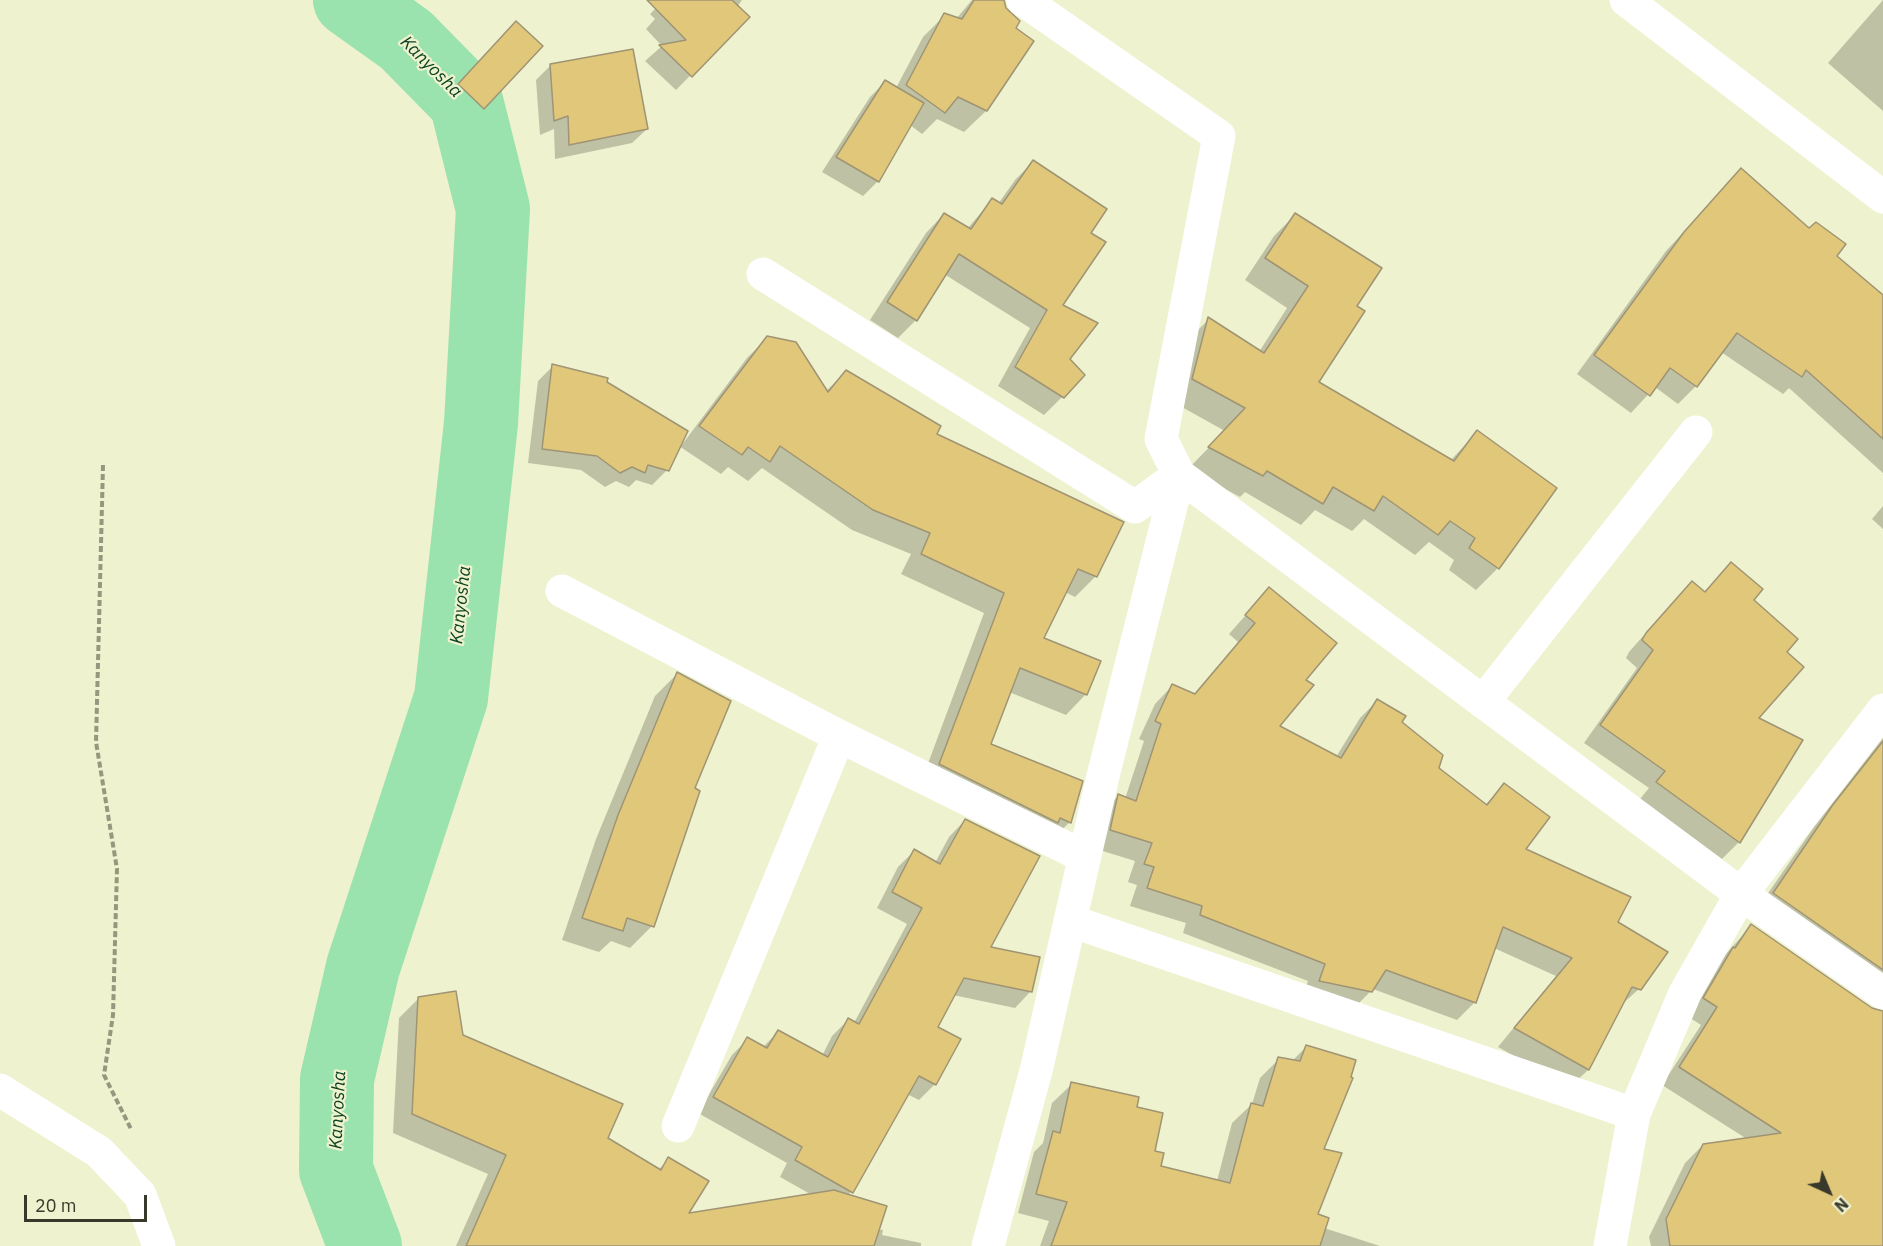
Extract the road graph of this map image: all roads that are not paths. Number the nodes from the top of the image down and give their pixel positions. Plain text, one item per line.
1 (1023, 0) edge
2 (1626, 0) edge
3 (1883, 197) edge
4 (763, 274) dead end
5 (1696, 432) dead end
6 (1179, 475) junction
7 (562, 591) dead end
8 (1483, 702) junction
9 (1883, 710) edge
10 (839, 736) junction
11 (1085, 858) junction
12 (1741, 894) junction
13 (1071, 921) junction
14 (1883, 993) edge
15 (0, 1090) edge
16 (1634, 1114) junction
17 (678, 1126) dead end
18 (159, 1246) edge
19 (988, 1246) edge
20 (1610, 1246) edge

1 - 6 street
2 - 3 street
4 - 6 street
5 - 8 street
6 - 8 street
6 - 11 street
7 - 10 street
8 - 12 street
9 - 12 street
10 - 11 street
10 - 17 street
11 - 13 street
12 - 14 street
12 - 16 street
13 - 16 street
13 - 19 street
15 - 18 street
16 - 20 street

